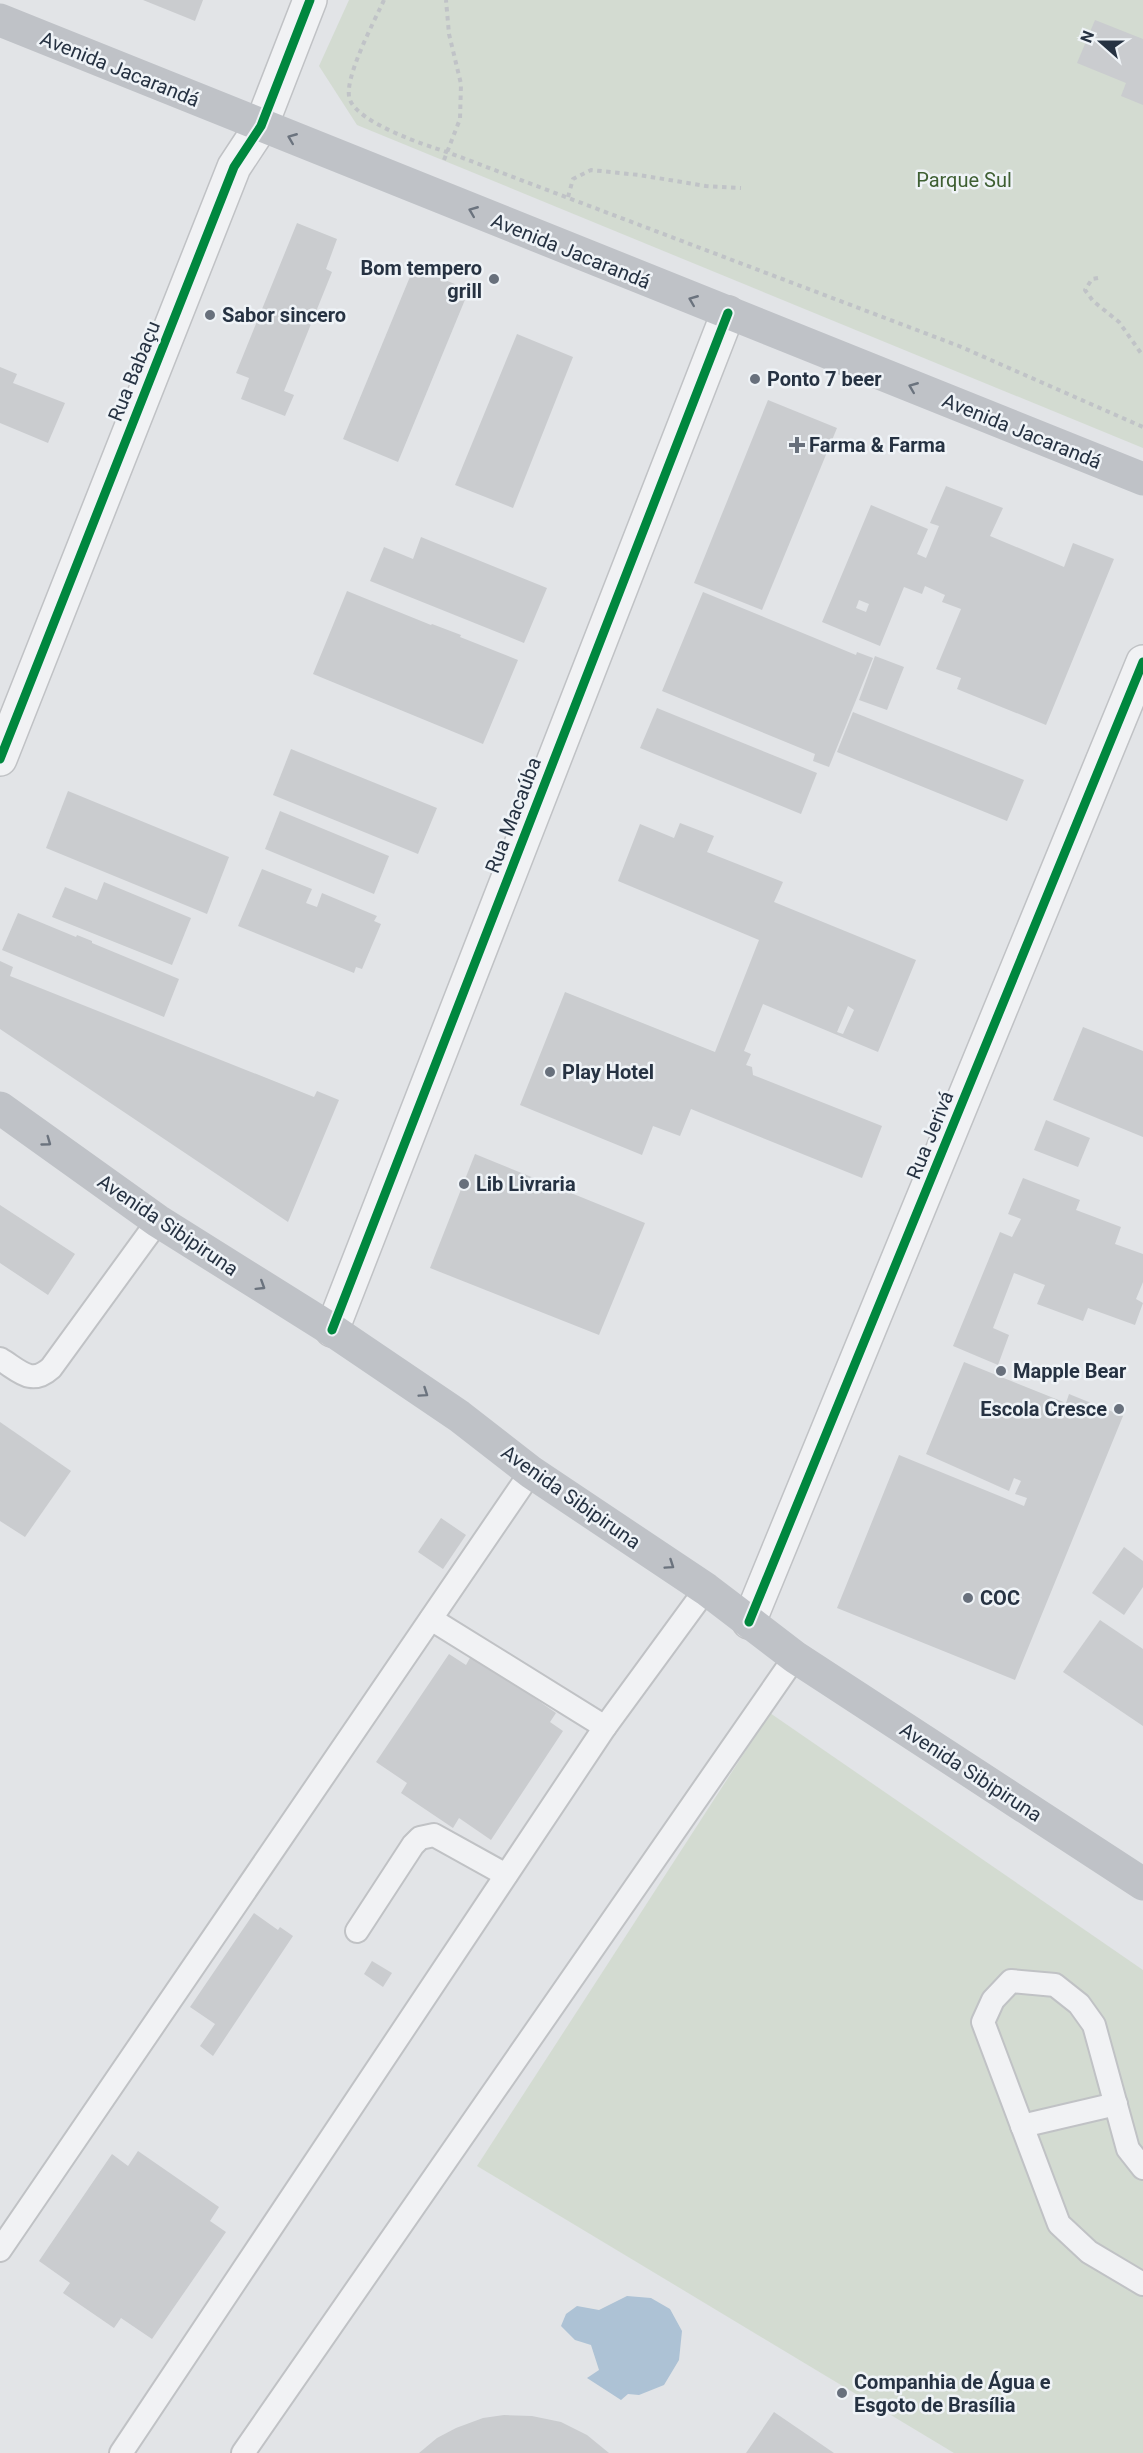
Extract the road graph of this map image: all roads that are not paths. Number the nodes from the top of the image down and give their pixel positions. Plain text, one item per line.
1 (310, 0) edge
2 (0, 20) edge
3 (261, 126) junction
4 (728, 313) junction
5 (1143, 479) edge
6 (1143, 662) edge
7 (0, 759) edge
8 (0, 1108) edge
9 (158, 1221) junction
10 (332, 1330) junction
11 (0, 1359) edge
12 (531, 1472) junction
13 (706, 1589) junction
14 (431, 1619) junction
15 (749, 1622) junction
16 (795, 1657) junction
17 (605, 1727) junction
18 (506, 1875) junction
19 (1143, 1884) edge
20 (357, 1931) dead end
21 (1116, 2104) junction
22 (1022, 2126) junction
23 (1143, 2168) edge
24 (0, 2250) edge
25 (1143, 2284) edge
26 (121, 2453) edge
27 (243, 2453) edge

1 - 3 street, Rua Babaçu
2 - 3 main road, Avenida Jacarandá
4 -> 3 main road, Avenida Jacarandá
3 - 7 street, Rua Babaçu
5 -> 4 main road, Avenida Jacarandá
4 - 10 street, Rua Macaúba
6 - 15 street, Rua Jerivá
8 -> 9 main road, Avenida Sibipiruna
9 -> 10 main road, Avenida Sibipiruna
9 - 11 lane
10 -> 12 main road, Avenida Sibipiruna
12 -> 13 main road, Avenida Sibipiruna
12 - 14 lane
13 - 15 main road, Avenida Sibipiruna
13 - 17 lane
14 - 17 lane
14 - 24 lane
15 - 16 main road, Avenida Sibipiruna
16 - 19 main road, Avenida Sibipiruna
16 - 27 lane
17 - 18 lane
18 - 20 lane
18 - 26 lane
21 - 22 lane
21 - 22 lane
21 - 23 lane
22 - 25 lane

